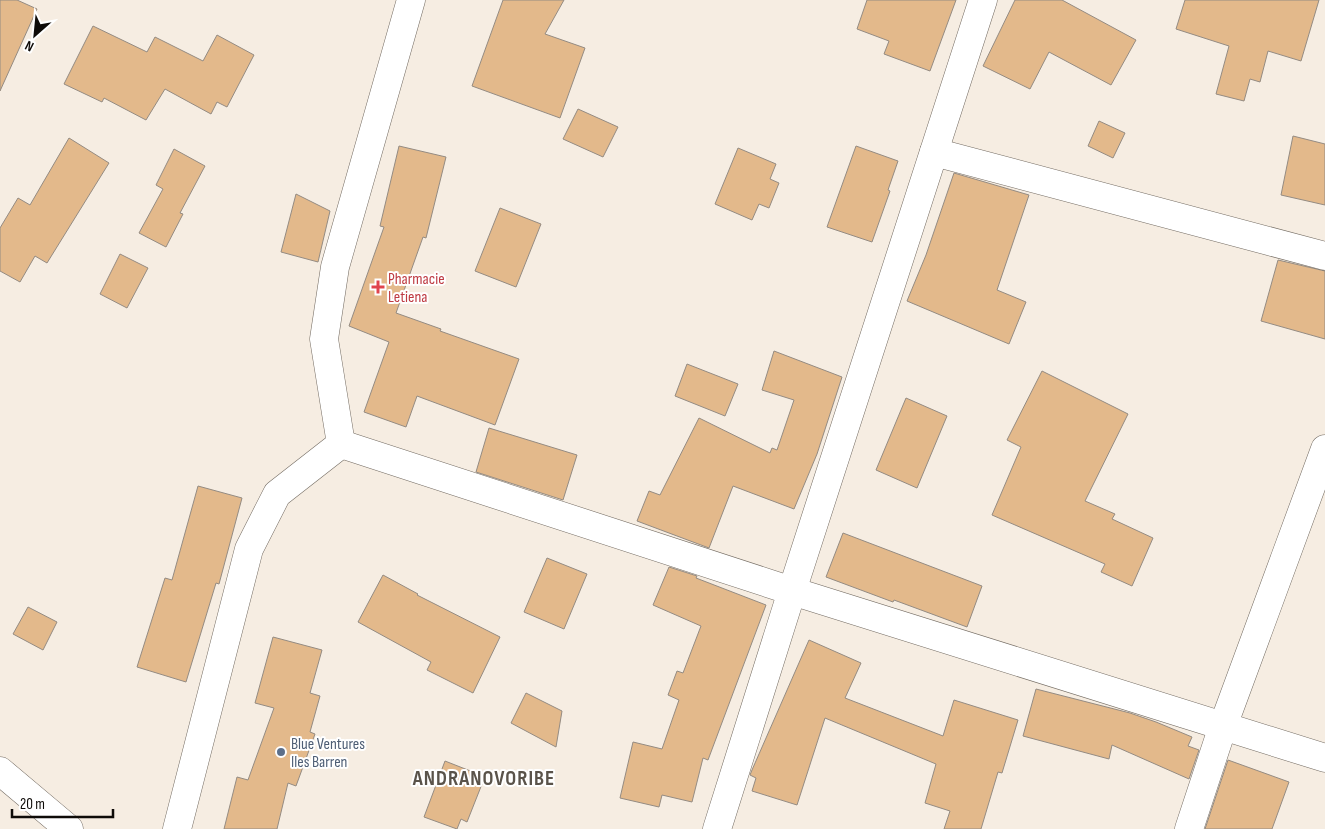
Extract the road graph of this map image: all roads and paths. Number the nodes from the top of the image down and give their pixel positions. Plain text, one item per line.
1 (411, 0) edge
2 (983, 0) edge
3 (934, 152) junction
4 (1325, 256) edge
5 (341, 444) junction
6 (1325, 448) edge
7 (792, 592) junction
8 (1223, 726) junction
9 (1325, 758) edge
10 (0, 770) edge
11 (68, 829) edge
12 (177, 829) edge
13 (717, 829) edge
14 (1189, 829) edge

1 - 5 street
2 - 3 street
3 - 4 street
3 - 7 street
5 - 7 street
5 - 12 street
6 - 8 street
7 - 8 street
7 - 13 street
8 - 9 street
8 - 14 street
10 - 11 street

